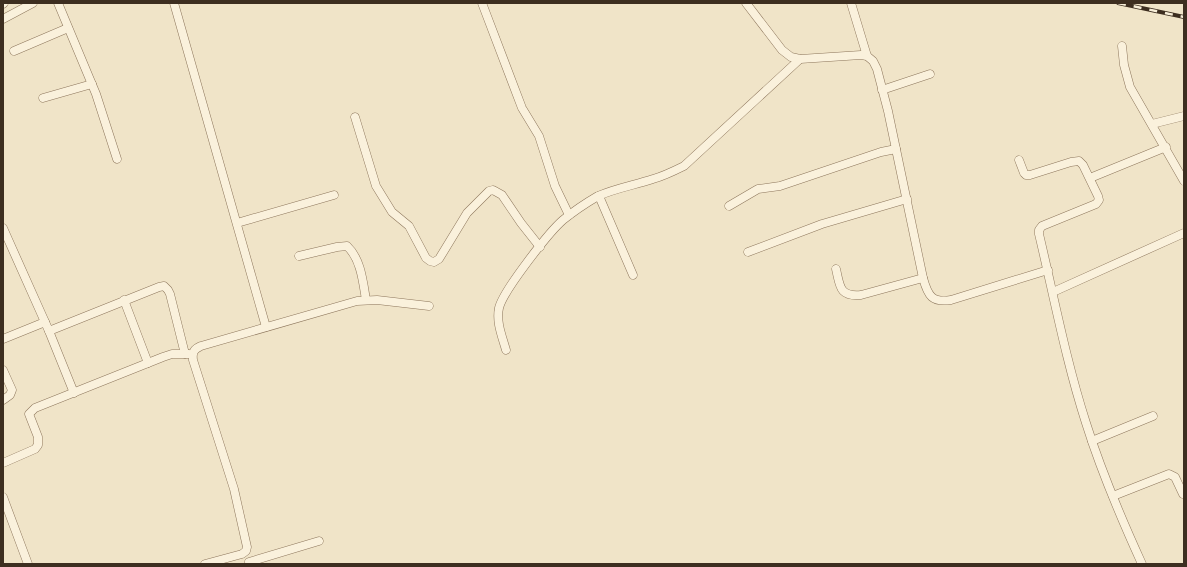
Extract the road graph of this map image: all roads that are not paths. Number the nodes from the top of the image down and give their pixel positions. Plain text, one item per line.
1 (33, 3) edge
2 (58, 3) edge
3 (174, 3) edge
4 (482, 3) edge
5 (746, 3) edge
6 (851, 3) edge
7 (3, 18) edge
8 (68, 28) junction
9 (1122, 46) dead end
10 (14, 51) dead end
11 (867, 56) junction
12 (800, 59) junction
13 (930, 74) dead end
14 (92, 84) junction
15 (882, 90) junction
16 (44, 98) dead end
17 (1184, 116) edge
18 (355, 117) dead end
19 (1152, 124) junction
20 (1166, 148) junction
21 (896, 149) junction
22 (117, 159) dead end
23 (1019, 160) dead end
24 (1090, 178) junction
25 (1184, 181) edge
26 (334, 195) dead end
27 (599, 196) junction
28 (907, 199) junction
29 (729, 206) dead end
30 (569, 215) junction
31 (237, 223) junction
32 (3, 228) edge
33 (1184, 233) edge
34 (540, 247) junction
35 (748, 252) dead end
36 (299, 256) dead end
37 (836, 269) dead end
38 (1048, 270) junction
39 (633, 275) dead end
40 (923, 278) junction
41 (1053, 292) junction
42 (124, 300) junction
43 (366, 300) junction
44 (429, 306) dead end
45 (45, 322) junction
46 (266, 327) junction
47 (48, 331) junction
48 (3, 339) edge
49 (506, 350) dead end
50 (189, 354) junction
51 (148, 363) junction
52 (3, 370) edge
53 (74, 392) junction
54 (3, 400) edge
55 (1153, 416) dead end
56 (1092, 441) junction
57 (3, 463) edge
58 (1183, 494) dead end
59 (3, 496) edge
60 (1113, 496) junction
61 (319, 541) dead end
62 (246, 551) junction
63 (210, 563) edge
64 (249, 563) edge
65 (28, 564) edge
66 (1142, 564) edge

1 - 7 street
2 - 8 street
3 - 31 street
4 - 30 street
5 - 12 street
6 - 11 street
8 - 10 street
8 - 14 street
9 - 19 street
11 - 12 street
11 - 15 street
12 - 27 street
13 - 15 street
14 - 16 street
14 - 22 street
15 - 21 street
17 - 19 street
18 - 34 street
19 - 20 street
20 - 24 street
20 - 25 street
21 - 28 street
21 - 29 street
23 - 24 street
24 - 38 street
26 - 31 street
27 - 30 street
27 - 39 street
28 - 35 street
28 - 40 street
30 - 34 street
31 - 46 street
32 - 45 street
33 - 41 street
34 - 49 street
36 - 43 street
37 - 40 street
38 - 40 street
38 - 41 street
41 - 56 street
42 - 47 street
42 - 50 street
42 - 51 street
43 - 44 street
43 - 46 street
45 - 47 street
45 - 48 street
46 - 50 street
47 - 53 street
50 - 51 street
50 - 62 street
51 - 53 street
52 - 54 street
53 - 57 street
55 - 56 street
56 - 60 street
58 - 60 street
59 - 65 street
60 - 66 street
61 - 64 street
62 - 63 street
62 - 64 street

